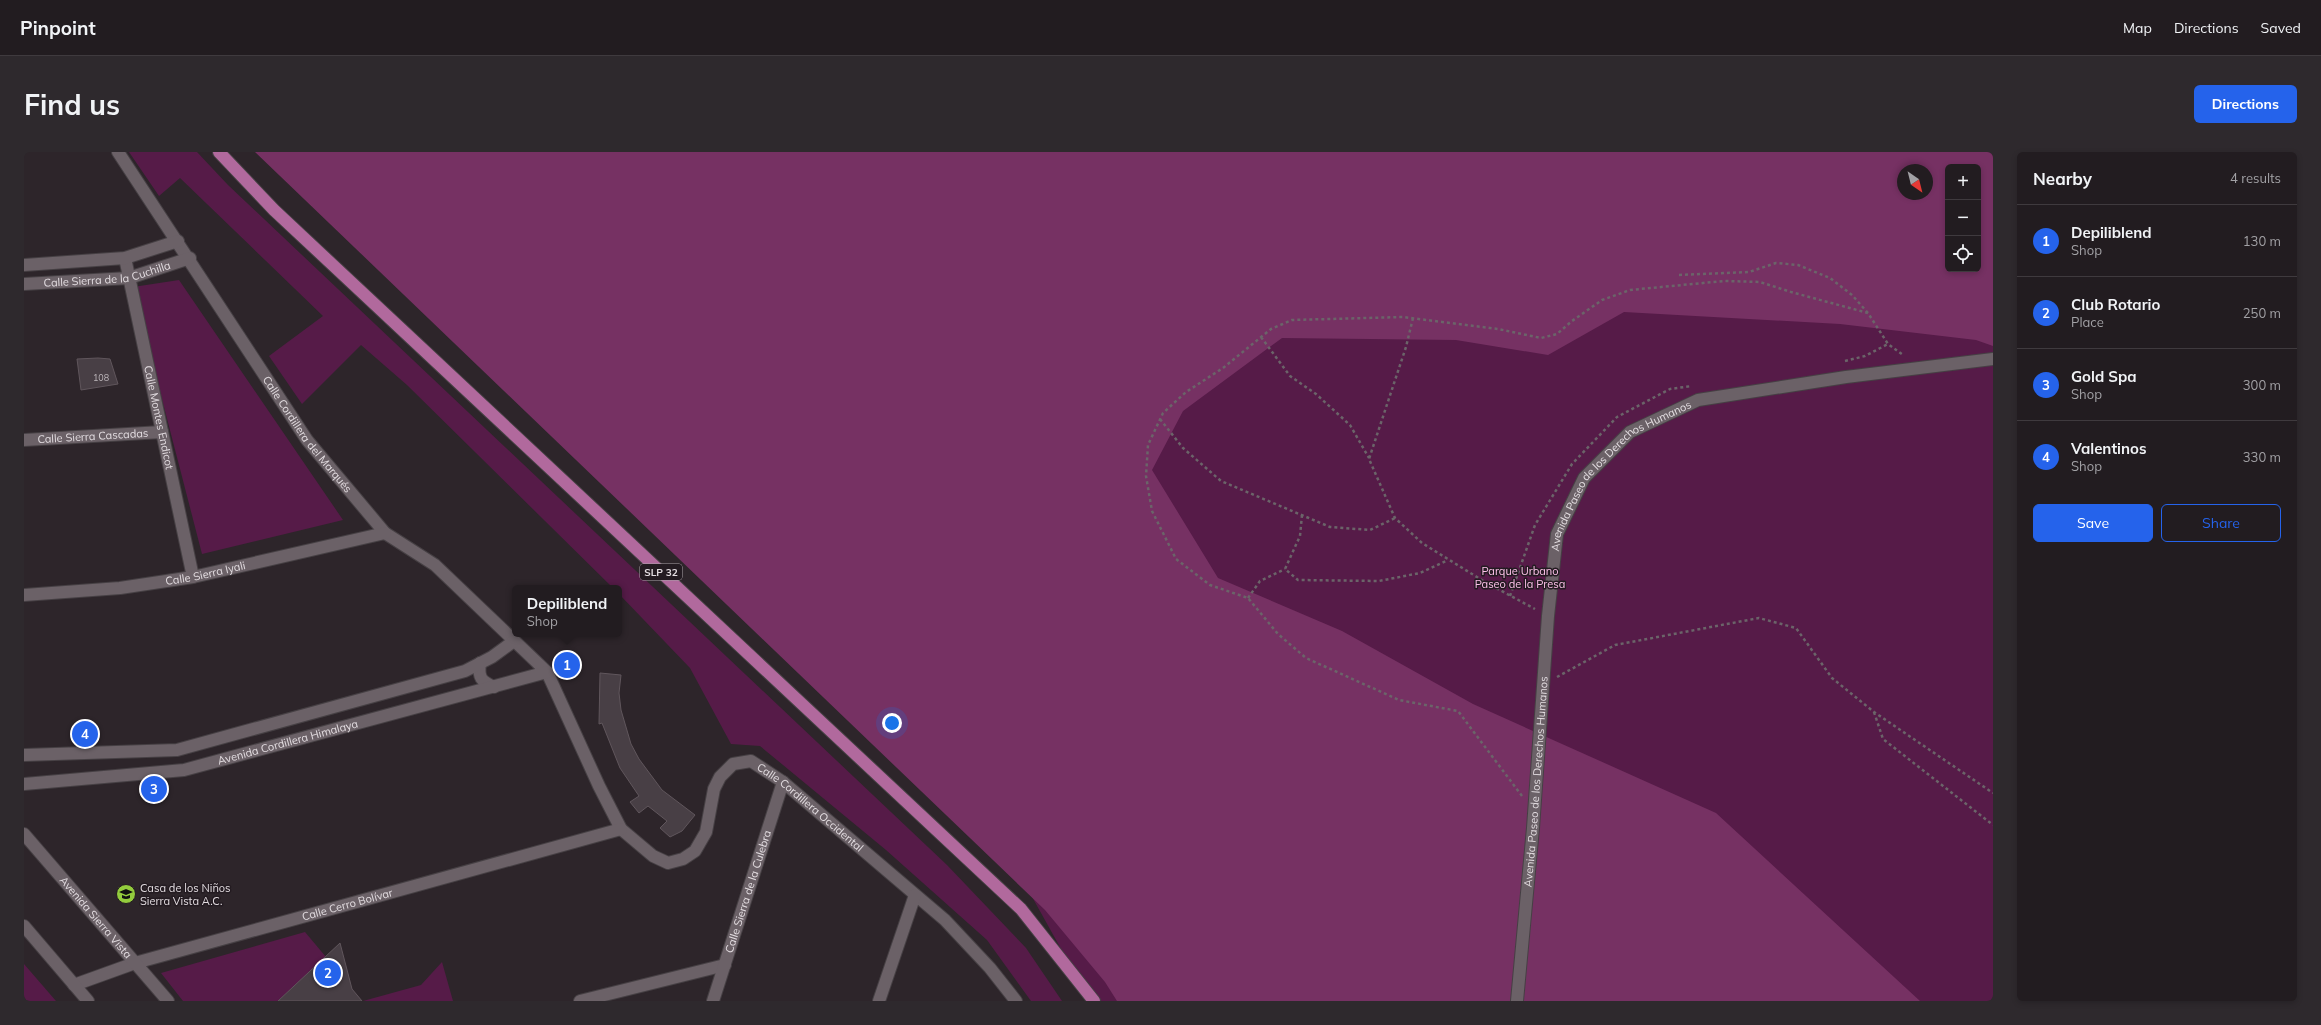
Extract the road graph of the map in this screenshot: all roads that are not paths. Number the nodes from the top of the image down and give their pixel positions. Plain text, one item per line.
1 (118, 152) edge
2 (219, 152) edge
3 (178, 241) junction
4 (125, 258) junction
5 (190, 258) junction
6 (24, 264) edge
7 (129, 278) junction
8 (24, 284) edge
9 (1993, 359) edge
10 (162, 432) junction
11 (24, 440) edge
12 (385, 533) junction
13 (193, 577) junction
14 (24, 595) edge
15 (514, 641) junction
16 (480, 663) junction
17 (547, 672) junction
18 (494, 687) junction
19 (24, 755) edge
20 (783, 782) junction
21 (24, 784) edge
22 (621, 829) junction
23 (24, 834) edge
24 (915, 895) junction
25 (24, 926) edge
26 (136, 963) junction
27 (725, 965) junction
28 (74, 985) junction
29 (88, 1001) edge
30 (168, 1001) edge
31 (580, 1001) edge
32 (713, 1001) edge
33 (879, 1001) edge
34 (1016, 1001) edge
35 (1094, 1001) edge
36 (1516, 1001) edge

1 - 3 street, Calle Cordillera del Marqués
2 - 35 main road, SLP 32
3 - 4 street, Calle Sierra de la Cuchilla
3 - 5 street, Calle Cordillera del Marqués
4 - 6 street, Calle Sierra de la Cuchilla
4 - 7 street, Calle Montes Endicot
5 - 7 street, Calle Sierra de la Cuchilla
5 - 12 street, Calle Cordillera del Marqués
7 - 8 street, Calle Sierra de la Cuchilla
7 - 10 street, Calle Montes Endicot
9 - 36 street, Avenida Paseo de los Derechos Humanos
10 - 11 street, Calle Sierra Cascadas
10 - 13 street, Calle Montes Endicot
12 - 13 street, Calle Sierra Iyali
12 - 15 street, Calle Cordillera del Marqués
13 - 14 street, Calle Sierra Iyali
15 - 16 street, Avenida Cordillera Himalaya
15 - 17 street, Calle Cordillera del Marqués
16 - 18 street
16 - 19 street, Avenida Cordillera Himalaya
17 - 18 street, Avenida Cordillera Himalaya
17 - 22 street, Calle Cordillera Occidental
18 - 21 street, Avenida Cordillera Himalaya
20 - 22 street, Calle Cordillera Occidental
20 - 24 street, Calle Cordillera Occidental
20 - 27 street, Calle Sierra de la Culebra
22 - 26 street, Calle Cerro Bolívar
23 - 26 street, Avenida Sierra Vista
24 - 33 street
24 - 34 street, Calle Cordillera Occidental
25 - 28 street
26 - 28 street, Calle Cerro Bolívar
26 - 30 street, Avenida Sierra Vista
27 - 31 street
27 - 32 street, Calle Sierra de la Culebra
28 - 29 street

